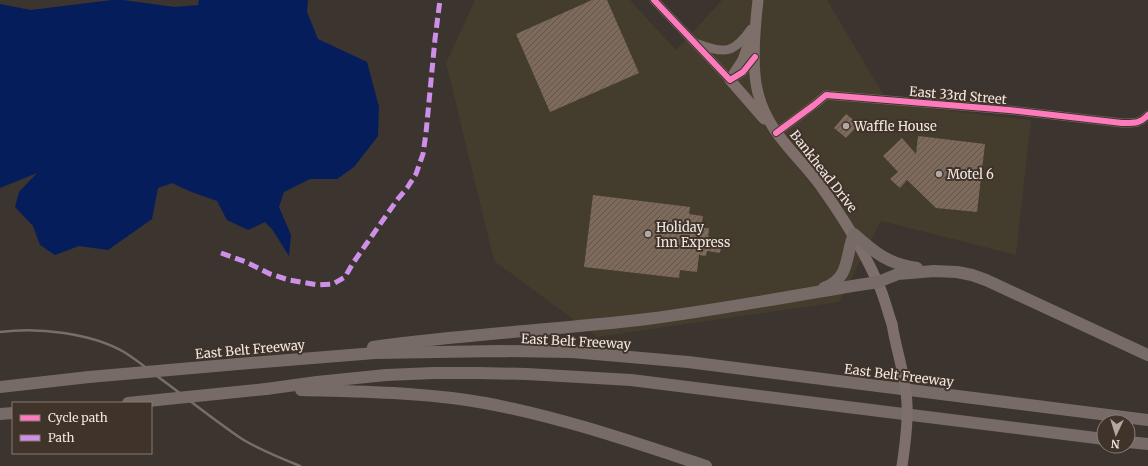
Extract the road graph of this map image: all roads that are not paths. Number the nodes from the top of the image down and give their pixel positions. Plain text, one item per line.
1 (654, 0) edge
2 (758, 0) edge
3 (755, 23) junction
4 (696, 43) junction
5 (755, 57) junction
6 (730, 80) junction
7 (1148, 115) edge
8 (776, 133) junction
9 (854, 234) junction
10 (934, 271) junction
11 (878, 282) junction
12 (814, 292) junction
13 (1148, 355) edge
14 (311, 358) junction
15 (0, 383) edge
16 (29, 384) junction
17 (0, 387) edge
18 (266, 389) junction
19 (138, 402) edge
20 (12, 413) edge
21 (0, 414) edge
22 (1148, 420) edge
23 (1096, 438) edge
24 (1136, 443) edge
25 (1148, 444) edge
26 (706, 466) edge
27 (902, 466) edge

1 - 4 street
2 - 3 main road, Bankhead Drive
3 - 4 street
3 - 5 main road, Bankhead Drive
3 - 6 main road, Bankhead Drive
4 - 6 street
5 - 6 street
5 - 8 main road, Bankhead Drive
6 - 8 main road
7 - 8 street, East 33rd Street
8 - 9 main road, Bankhead Drive
9 - 10 highway
9 - 11 main road, Bankhead Drive
9 - 12 highway
10 - 11 highway
10 - 13 highway
11 - 12 highway
11 - 27 main road, Bankhead Drive, bridge
12 - 14 highway
14 - 16 highway, East Belt Freeway, bridge
14 - 22 highway, East Belt Freeway
15 - 16 highway
16 - 17 highway, East Belt Freeway
18 - 19 highway, bridge
18 - 23 highway
18 - 26 highway
20 - 21 highway
24 - 25 highway

